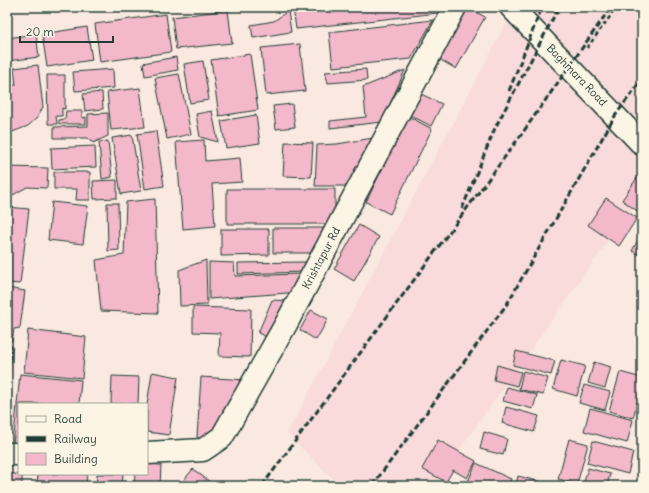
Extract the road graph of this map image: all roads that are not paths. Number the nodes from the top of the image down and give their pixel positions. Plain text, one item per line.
1 (455, 7) edge
2 (511, 7) edge
3 (642, 144) edge
4 (148, 453) edge
5 (7, 454) edge
6 (18, 454) edge

1 - 4 street, Krishtapur Rd
2 - 3 street, Baghmara Road
5 - 6 street

